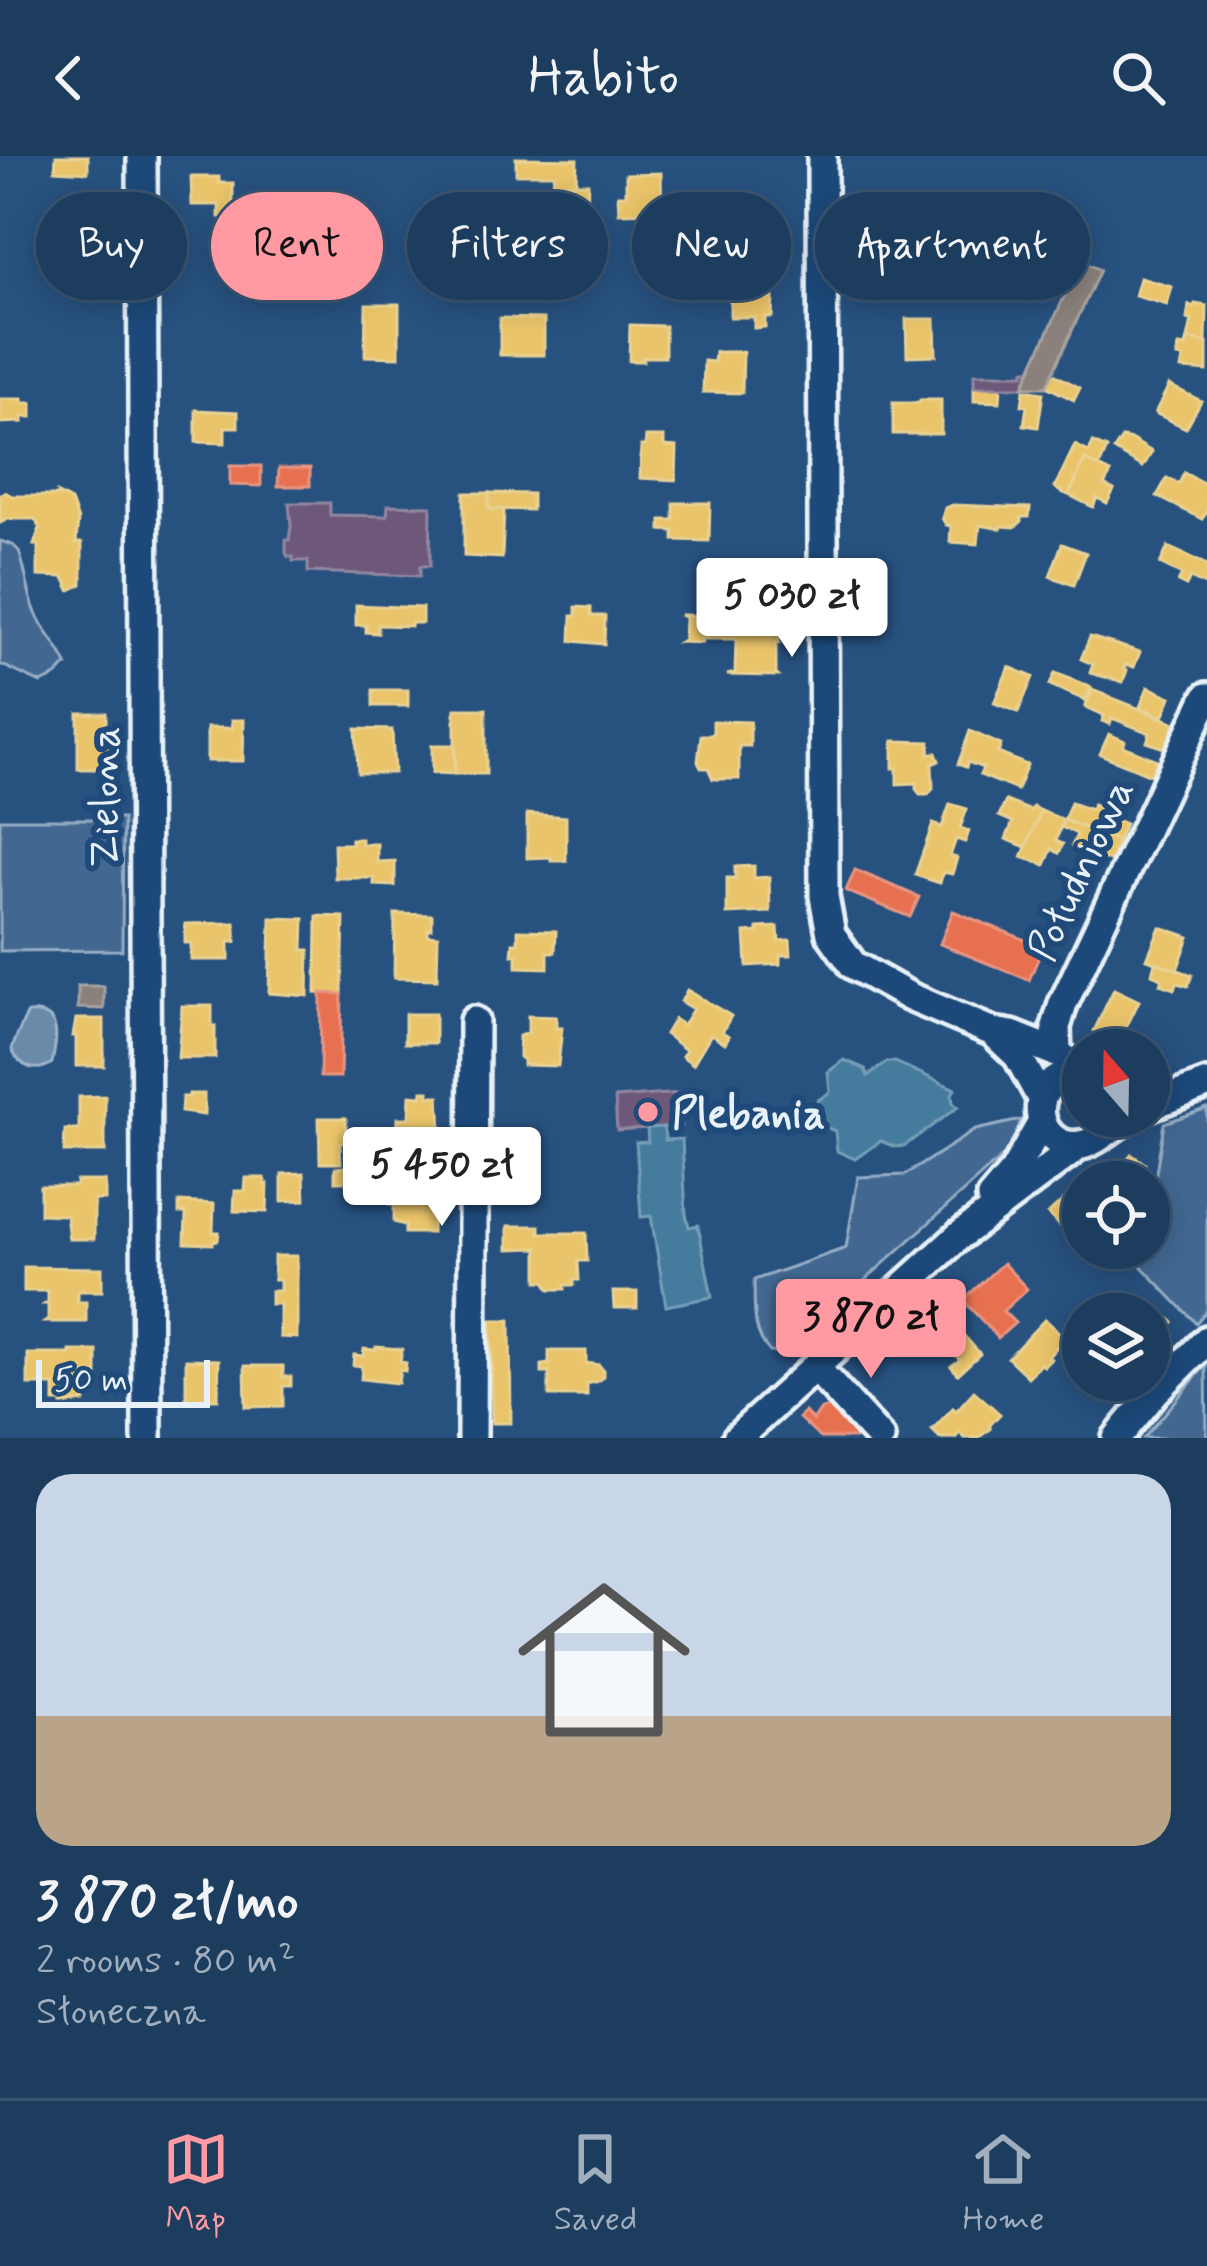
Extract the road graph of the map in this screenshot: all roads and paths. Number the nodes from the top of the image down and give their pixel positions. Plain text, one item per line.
1 (142, 156) edge
2 (822, 156) edge
3 (1207, 697) edge
4 (474, 1021) dead end
5 (993, 1032) junction
6 (1057, 1053) junction
7 (1062, 1057) edge
8 (1062, 1077) edge
9 (1207, 1082) edge
10 (1170, 1085) edge
11 (1170, 1097) edge
12 (1042, 1110) junction
13 (1085, 1137) edge
14 (1090, 1137) edge
15 (959, 1236) junction
16 (1207, 1340) edge
17 (815, 1367) junction
18 (147, 1438) edge
19 (472, 1438) edge
20 (737, 1438) edge
21 (880, 1438) edge
22 (1117, 1438) edge

1 - 18 street, Zielona
2 - 5 street
3 - 6 street, Południowa
4 - 19 street
5 - 6 street
5 - 12 street
6 - 7 street
8 - 12 street
9 - 10 street
9 - 11 street
12 - 13 street
12 - 15 street
14 - 15 street
15 - 17 street
16 - 22 street
17 - 20 street
17 - 21 street

